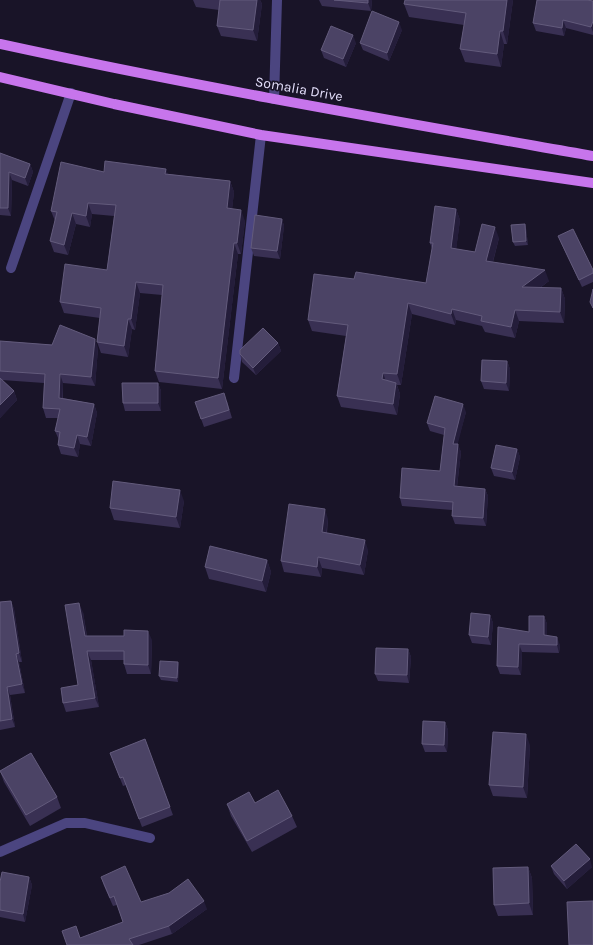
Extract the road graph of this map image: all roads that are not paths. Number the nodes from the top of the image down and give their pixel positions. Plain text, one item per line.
1 (277, 0) edge
2 (0, 44) edge
3 (0, 77) edge
4 (71, 93) junction
5 (274, 99) junction
6 (261, 134) junction
7 (593, 156) edge
8 (593, 183) edge
9 (11, 268) dead end
10 (234, 378) dead end
11 (150, 838) dead end
12 (0, 852) edge

1 - 5 street
2 - 5 main road, Somalia Drive
3 - 4 main road
4 - 6 main road
4 - 9 street
5 - 7 main road, Somalia Drive
6 - 8 main road
6 - 10 street
11 - 12 street

